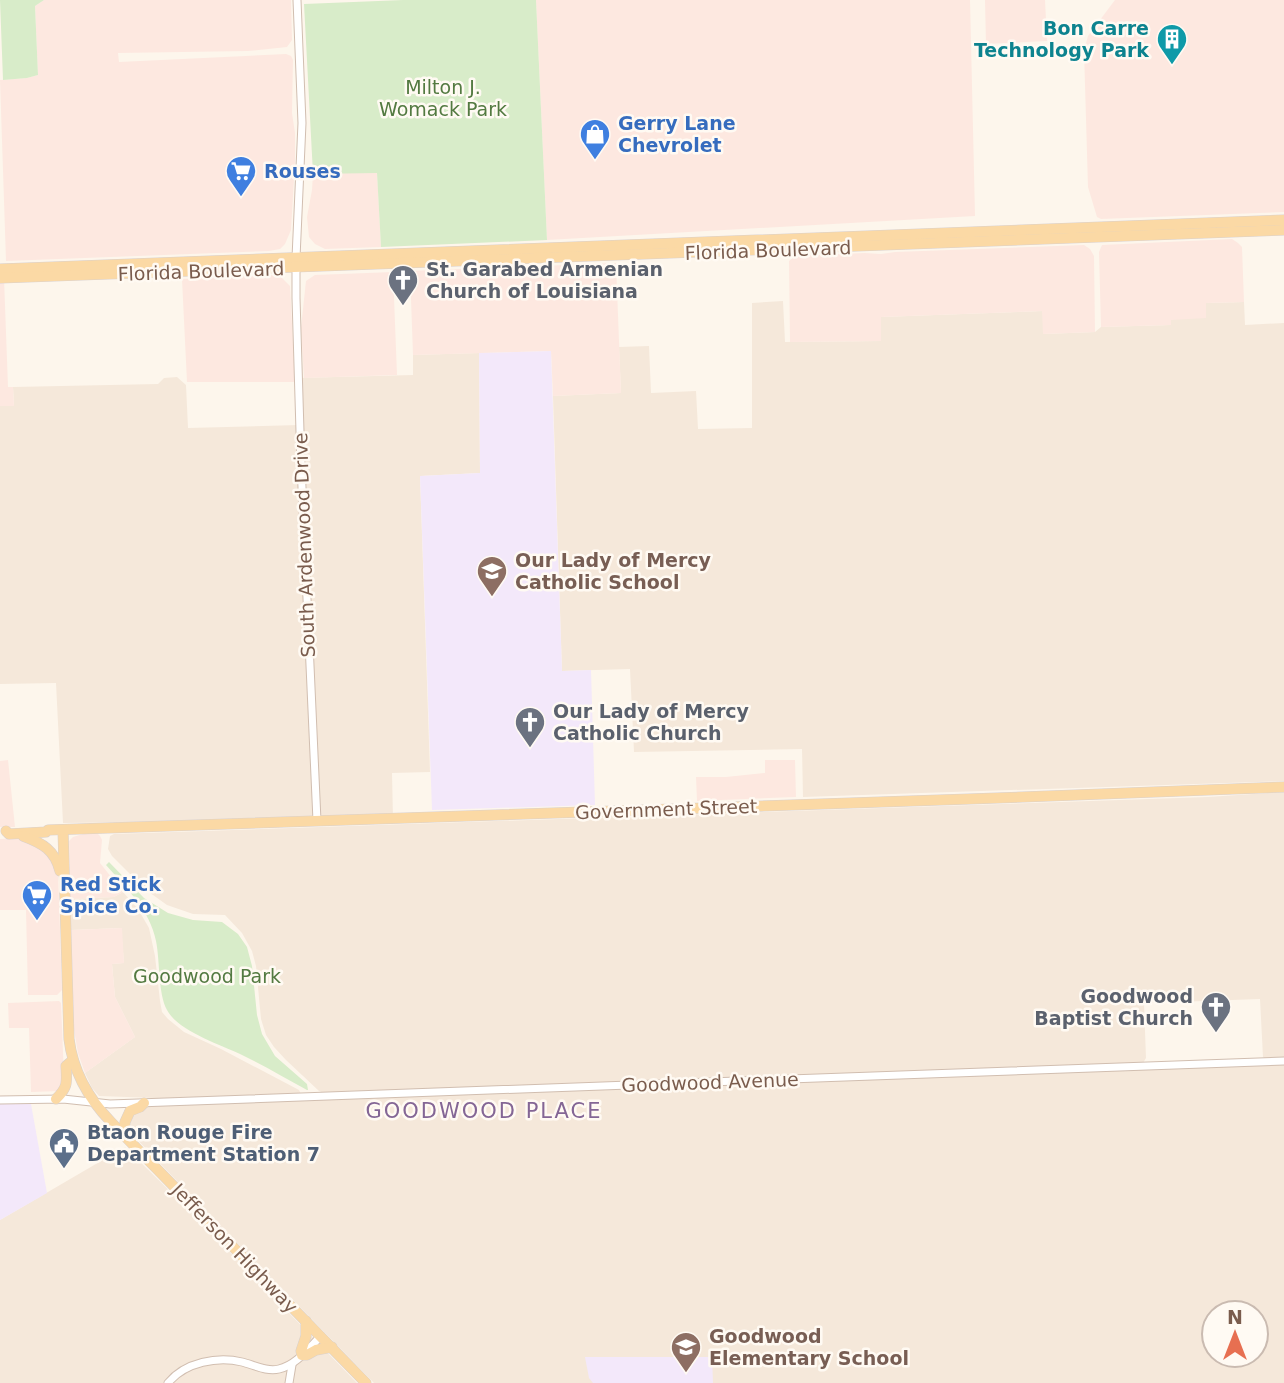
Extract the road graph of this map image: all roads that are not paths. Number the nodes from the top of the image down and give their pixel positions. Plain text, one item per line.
1 (296, 0) edge
2 (1284, 220) edge
3 (1032, 230) junction
4 (1284, 230) edge
5 (1005, 240) junction
6 (538, 254) junction
7 (296, 263) junction
8 (177, 267) junction
9 (0, 269) edge
10 (0, 278) edge
11 (1284, 787) edge
12 (317, 821) junction
13 (48, 830) junction
14 (63, 830) junction
15 (3, 831) edge
16 (20, 833) junction
17 (64, 876) junction
18 (73, 1060) junction
19 (1284, 1061) edge
20 (56, 1099) junction
21 (0, 1100) edge
22 (94, 1103) junction
23 (144, 1103) junction
24 (124, 1136) junction
25 (306, 1321) junction
26 (321, 1336) junction
27 (332, 1347) junction
28 (302, 1355) junction
29 (292, 1365) junction
30 (168, 1383) edge
31 (289, 1383) edge
32 (366, 1383) edge

1 - 7 street, South Ardenwood Drive
2 - 3 main road, Florida Boulevard
3 - 5 main road
3 - 6 main road, Florida Boulevard
4 - 5 main road, Florida Boulevard
5 - 6 main road, Florida Boulevard
6 - 7 main road, Florida Boulevard
7 - 8 main road, Florida Boulevard
7 - 12 street, South Ardenwood Drive
8 - 9 main road, Florida Boulevard
8 - 10 main road, Florida Boulevard
11 - 12 main road, Government Street
12 - 14 main road, Government Street
13 - 14 main road, Government Street
13 - 15 main road, Government Street
13 - 16 main road, Government Street
14 - 17 main road, Jefferson Highway
15 - 16 main road, Government Street
16 - 17 main road
17 - 18 main road, Jefferson Highway
18 - 20 main road
18 - 22 main road, Jefferson Highway
19 - 23 street, Goodwood Avenue
20 - 21 street, Goodwood Avenue
20 - 22 street, Goodwood Avenue
22 - 23 street, Goodwood Avenue
22 - 24 main road, Jefferson Highway
23 - 24 main road
24 - 25 main road, Jefferson Highway
25 - 26 main road, Jefferson Highway
25 - 28 main road
26 - 27 main road, Jefferson Highway
26 - 28 street
27 - 28 main road
27 - 32 main road, Jefferson Highway
28 - 29 street
29 - 30 street
29 - 31 street

